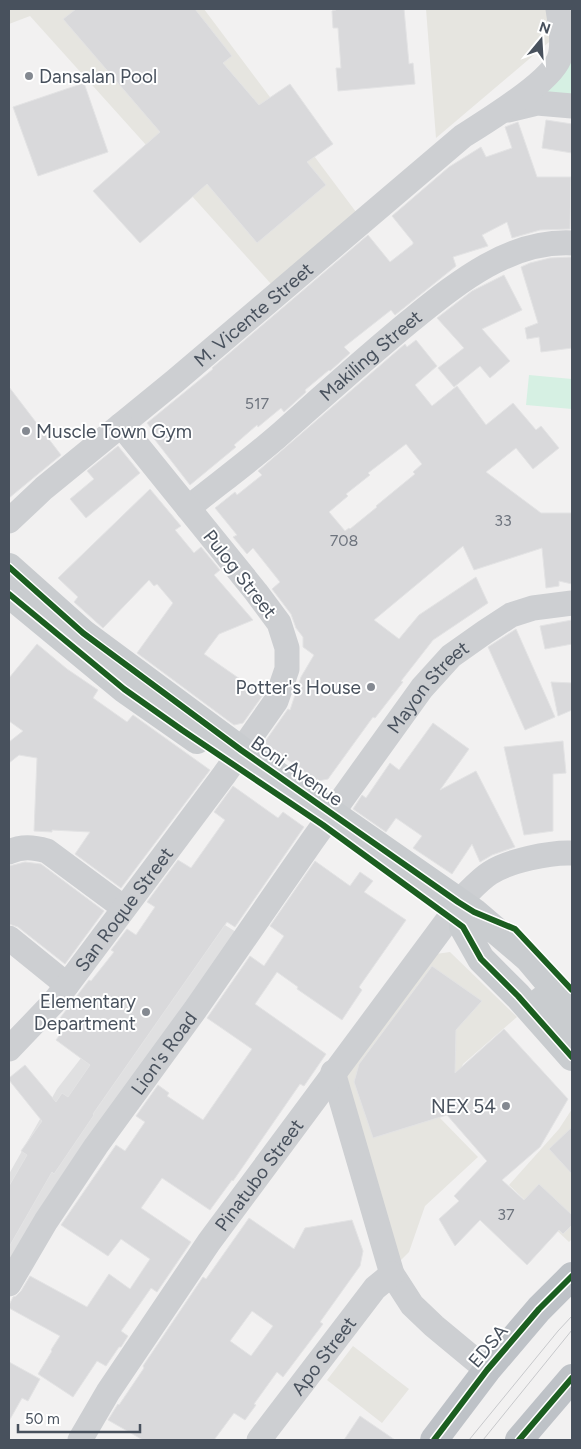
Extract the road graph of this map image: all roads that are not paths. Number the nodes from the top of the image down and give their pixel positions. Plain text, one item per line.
1 (558, 9) edge
2 (567, 42) edge
3 (572, 106) edge
4 (501, 112) junction
5 (572, 243) edge
6 (121, 425) junction
7 (188, 508) junction
8 (9, 521) edge
9 (9, 567) edge
10 (9, 594) edge
11 (572, 602) edge
12 (236, 757) junction
13 (328, 819) junction
14 (9, 852) edge
15 (572, 853) edge
16 (124, 908) junction
17 (461, 914) junction
18 (9, 938) edge
19 (67, 985) junction
20 (572, 990) edge
21 (572, 1010) edge
22 (572, 1034) edge
23 (9, 1049) edge
24 (572, 1057) edge
25 (333, 1072) junction
26 (392, 1274) junction
27 (572, 1276) edge
28 (9, 1284) edge
29 (487, 1370) junction
30 (572, 1378) edge
31 (80, 1440) edge
32 (260, 1440) edge
33 (434, 1440) edge
34 (519, 1440) edge

1 - 2 street, M. Vicente Street
2 - 4 street, M. Vicente Street
3 - 4 street, M. Vicente Street
4 - 6 street, M. Vicente Street
5 - 7 street, Makiling Street
6 - 7 street, Pulog Street
6 - 8 street, M. Vicente Street
7 - 12 street, Pulog Street
9 - 12 main road, Boni Avenue
10 - 12 main road, Boni Avenue
11 - 13 street, Mayon Street
12 - 13 main road, Boni Avenue
12 - 16 street, San Roque Street
13 - 17 main road, Boni Avenue
13 - 28 street, Lion's Road
14 - 16 street
15 - 17 street, Pinatubo Street
16 - 19 street, San Roque Street
17 - 20 main road, Boni Avenue
17 - 21 main road, Boni Avenue
17 - 22 main road, Boni Avenue
17 - 24 main road, Boni Avenue
17 - 25 street, Pinatubo Street
18 - 19 street
19 - 23 street, San Roque Street
25 - 26 street
25 - 31 street, Pinatubo Street
26 - 29 street
26 - 32 street, Apo Street
27 - 29 highway, EDSA
29 - 33 highway, EDSA
30 - 34 highway

